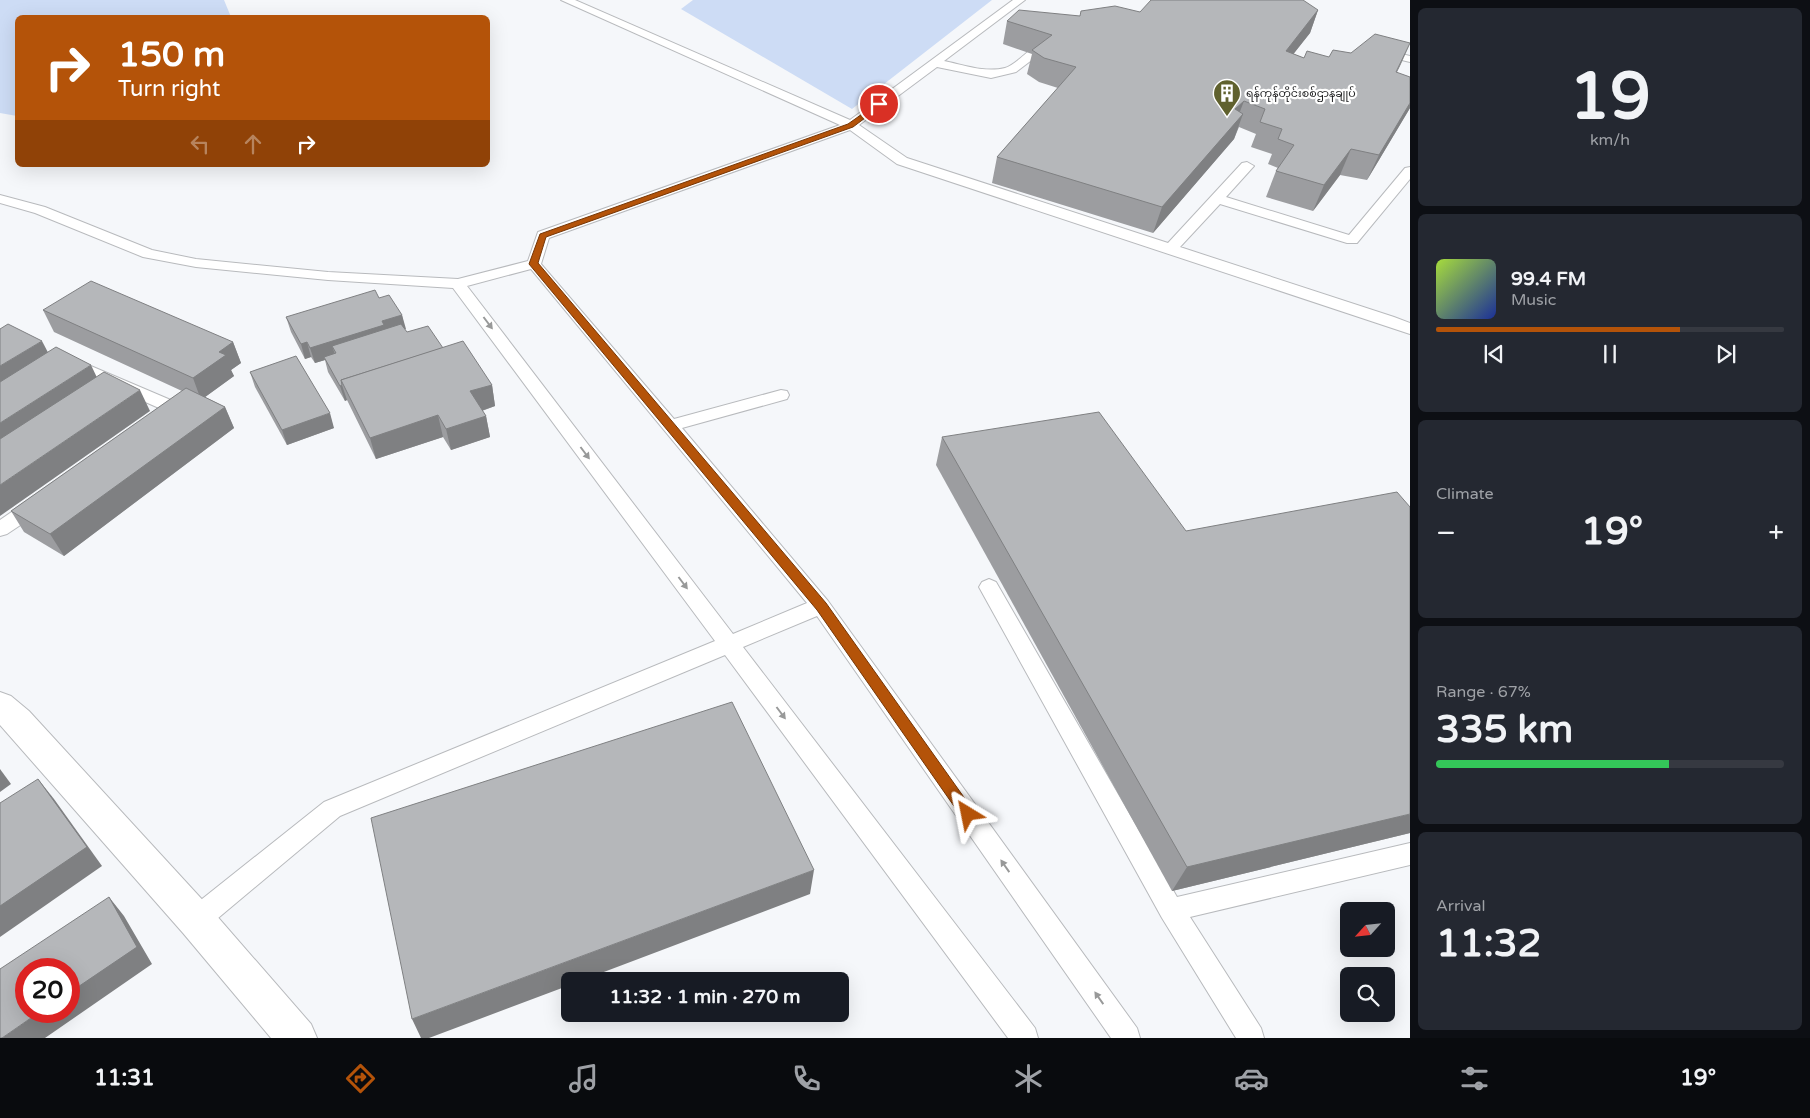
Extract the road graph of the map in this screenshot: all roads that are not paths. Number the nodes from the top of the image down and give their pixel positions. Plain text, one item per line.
1 (566, 0) edge
2 (1019, 6) edge
3 (1057, 36) edge
4 (1373, 50) edge
5 (1410, 59) edge
6 (935, 63) junction
7 (851, 125) junction
8 (1247, 166) dead end
9 (1410, 171) edge
10 (1217, 199) junction
11 (0, 200) edge
12 (1171, 249) junction
13 (534, 264) junction
14 (458, 284) junction
15 (1410, 329) edge
16 (61, 361) edge
17 (116, 382) junction
18 (101, 393) edge
19 (782, 395) dead end
20 (670, 426) junction
21 (145, 431) edge
22 (48, 496) edge
23 (0, 529) edge
24 (989, 587) dead end
25 (821, 606) junction
26 (730, 646) junction
27 (0, 705) edge
28 (1410, 854) edge
29 (1170, 910) junction
30 (196, 920) junction
31 (283, 1033) edge
32 (1026, 1038) edge
33 (1127, 1038) edge
34 (1251, 1038) edge

1 - 7 lane
2 - 6 lane
3 - 6 lane
4 - 5 lane
6 - 7 lane
7 - 12 lane
7 - 13 lane
8 - 10 lane
9 - 10 lane
10 - 12 lane
11 - 14 lane
12 - 15 lane
13 - 14 lane
13 - 20 lane
14 -> 26 lane
16 - 17 lane
17 - 18 lane
17 - 21 lane
19 - 20 lane
20 - 25 lane
22 - 23 lane
24 - 29 lane
25 - 26 lane
33 -> 25 lane
26 - 30 lane
26 -> 32 lane
27 - 30 street
28 - 29 lane
29 - 34 lane
30 - 31 street

